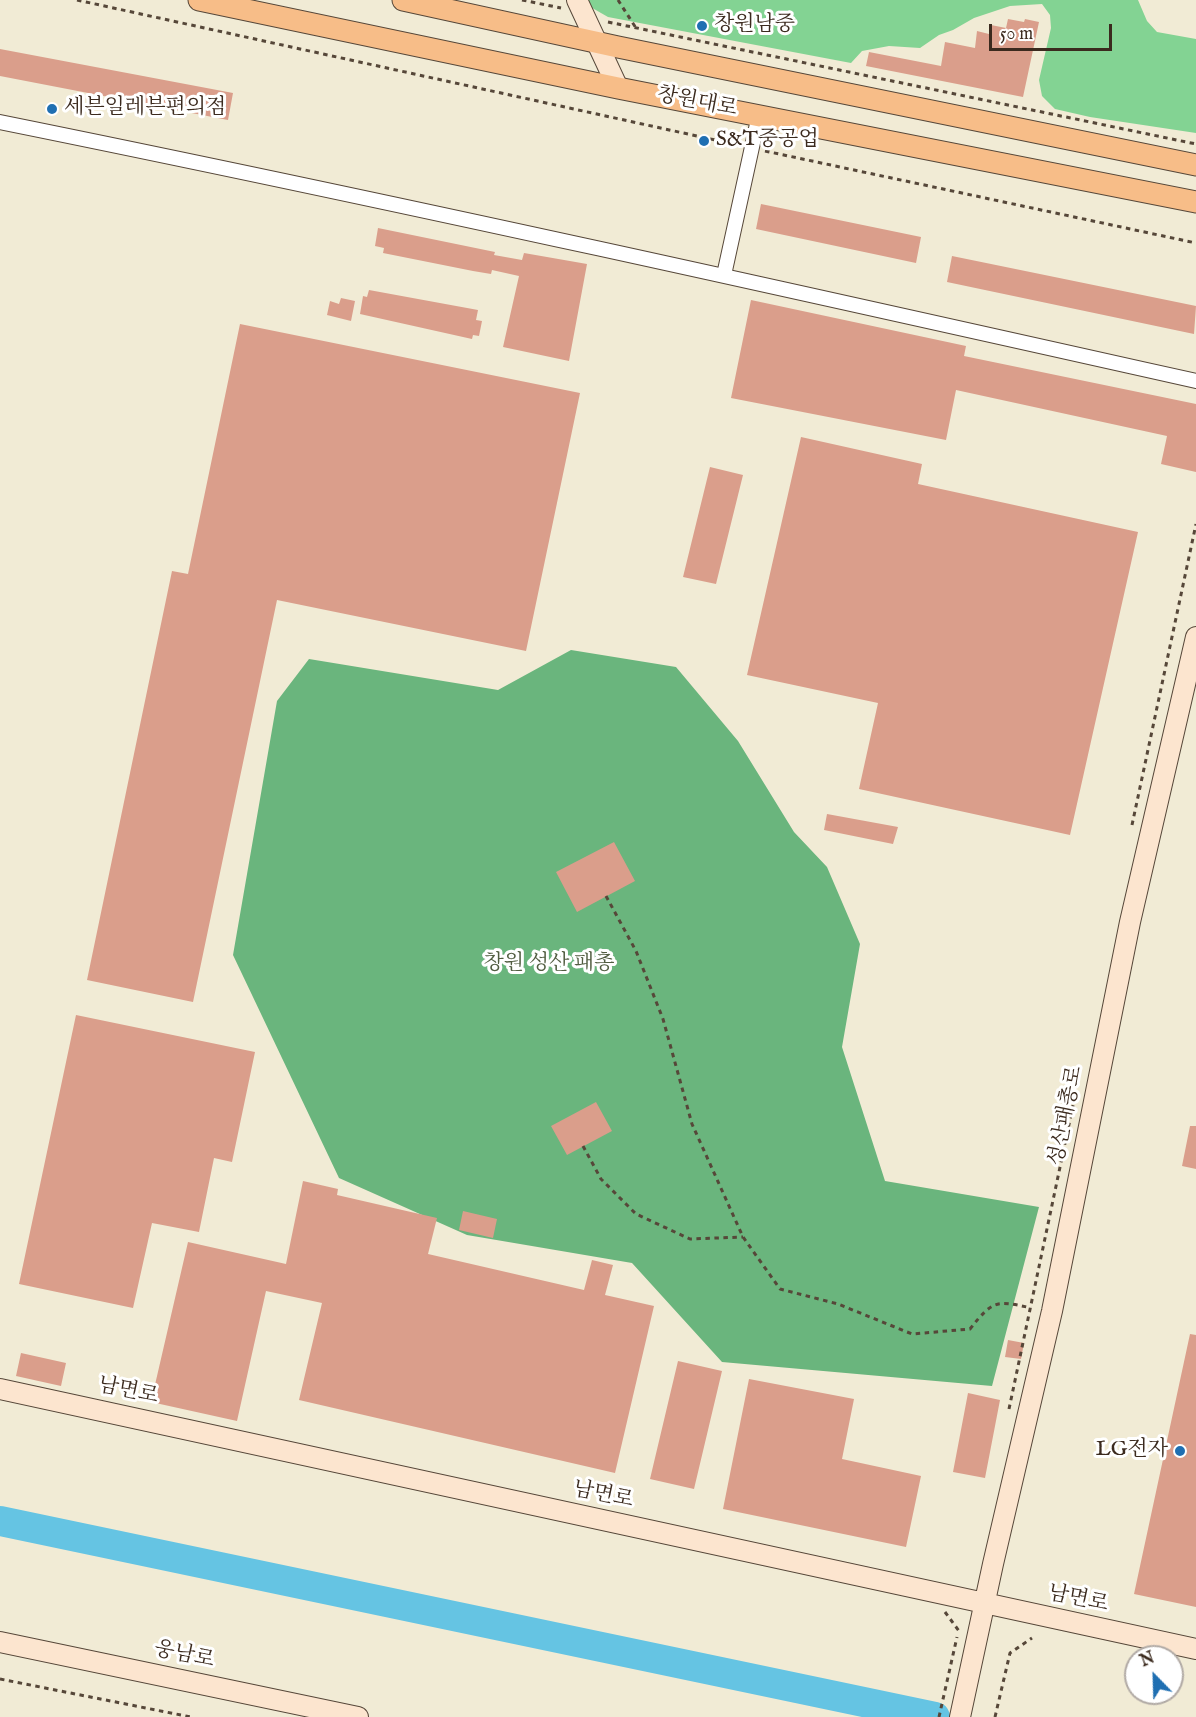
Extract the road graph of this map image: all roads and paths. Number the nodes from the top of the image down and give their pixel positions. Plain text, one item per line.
1 (77, 0) edge
2 (199, 0) edge
3 (403, 0) edge
4 (522, 0) edge
5 (618, 0) edge
6 (570, 4) edge
7 (608, 22) dead end
8 (636, 28) junction
9 (596, 42) junction
10 (618, 88) junction
11 (759, 115) junction
12 (0, 122) edge
13 (1196, 144) edge
14 (752, 148) junction
15 (1196, 165) edge
16 (1196, 202) edge
17 (1196, 243) edge
18 (724, 275) junction
19 (1196, 381) edge
20 (1196, 637) edge
21 (606, 896) dead end
22 (584, 1146) dead end
23 (743, 1237) junction
24 (1052, 1311) junction
25 (0, 1389) edge
26 (985, 1604) junction
27 (944, 1612) dead end
28 (1032, 1638) dead end
29 (0, 1642) edge
30 (1196, 1649) edge
31 (0, 1679) edge
32 (191, 1717) edge
33 (358, 1717) edge
34 (939, 1717) edge
35 (960, 1717) edge
36 (995, 1717) edge

1 - 14 path
2 - 10 main road, 창원대로
3 - 9 main road, 창원대로
4 - 6 path
5 - 8 path
6 - 9 street
7 - 8 path
8 - 13 path
9 - 10 street
9 - 15 main road, 창원대로
10 - 11 main road, 창원대로
11 - 14 street
11 - 16 main road, 창원대로
12 - 18 street
14 - 17 path
14 - 18 street
18 - 19 street
20 - 24 street, 성산패총로
21 - 23 path
22 - 23 path
23 - 24 path
24 - 26 street, 성산패총로
25 - 26 street, 남면로
26 - 30 street, 남면로
26 - 35 street, 성산패총로
27 - 34 path
28 - 36 path
29 - 33 street, 웅남로
31 - 32 path

